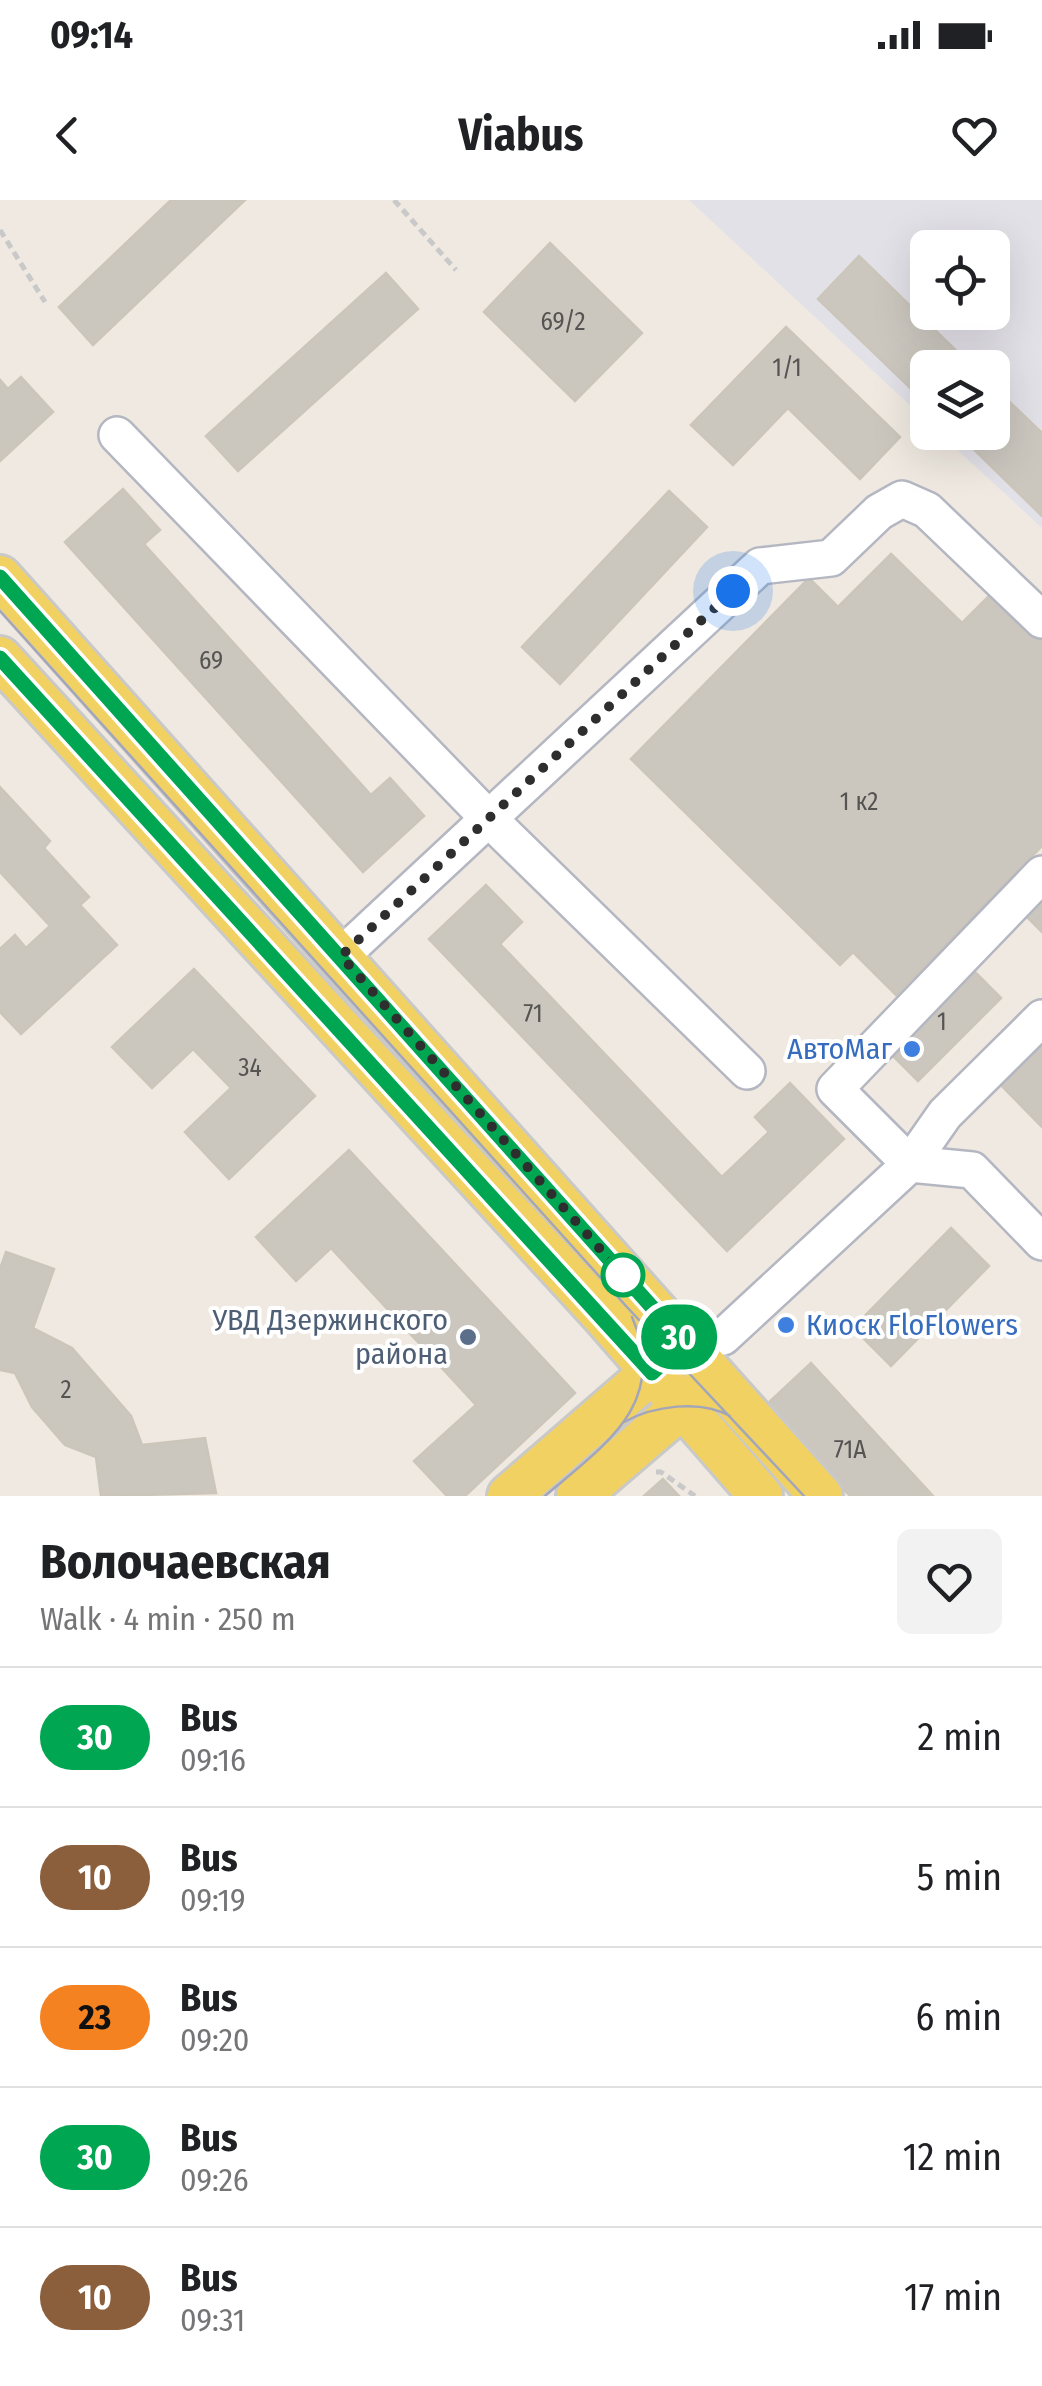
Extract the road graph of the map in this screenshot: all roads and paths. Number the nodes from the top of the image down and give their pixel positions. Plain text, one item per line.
1 (394, 200) edge
2 (0, 230) edge
3 (456, 270) dead end
4 (45, 302) dead end
5 (117, 435) dead end
6 (0, 577) edge
7 (1042, 620) edge
8 (0, 658) edge
9 (490, 820) junction
10 (1042, 874) edge
11 (341, 956) junction
12 (1042, 1018) edge
13 (747, 1071) dead end
14 (910, 1164) junction
15 (1042, 1242) edge
16 (708, 1352) junction
17 (652, 1373) junction
18 (682, 1407) junction
19 (637, 1462) junction
20 (510, 1496) edge
21 (578, 1496) edge
22 (695, 1496) edge
23 (761, 1496) edge
24 (821, 1496) edge

1 - 3 path
2 - 4 path
5 - 9 street
6 - 11 main road
7 - 9 street
8 - 17 main road
9 - 11 street
9 - 13 street
10 - 14 street
11 - 16 main road
12 - 14 street
14 - 15 street
14 - 16 street
16 - 17 main road
16 - 18 main road
16 - 24 main road
17 - 18 main road
17 - 20 main road
18 - 19 main road
18 - 23 main road
19 - 21 main road
19 - 22 path

